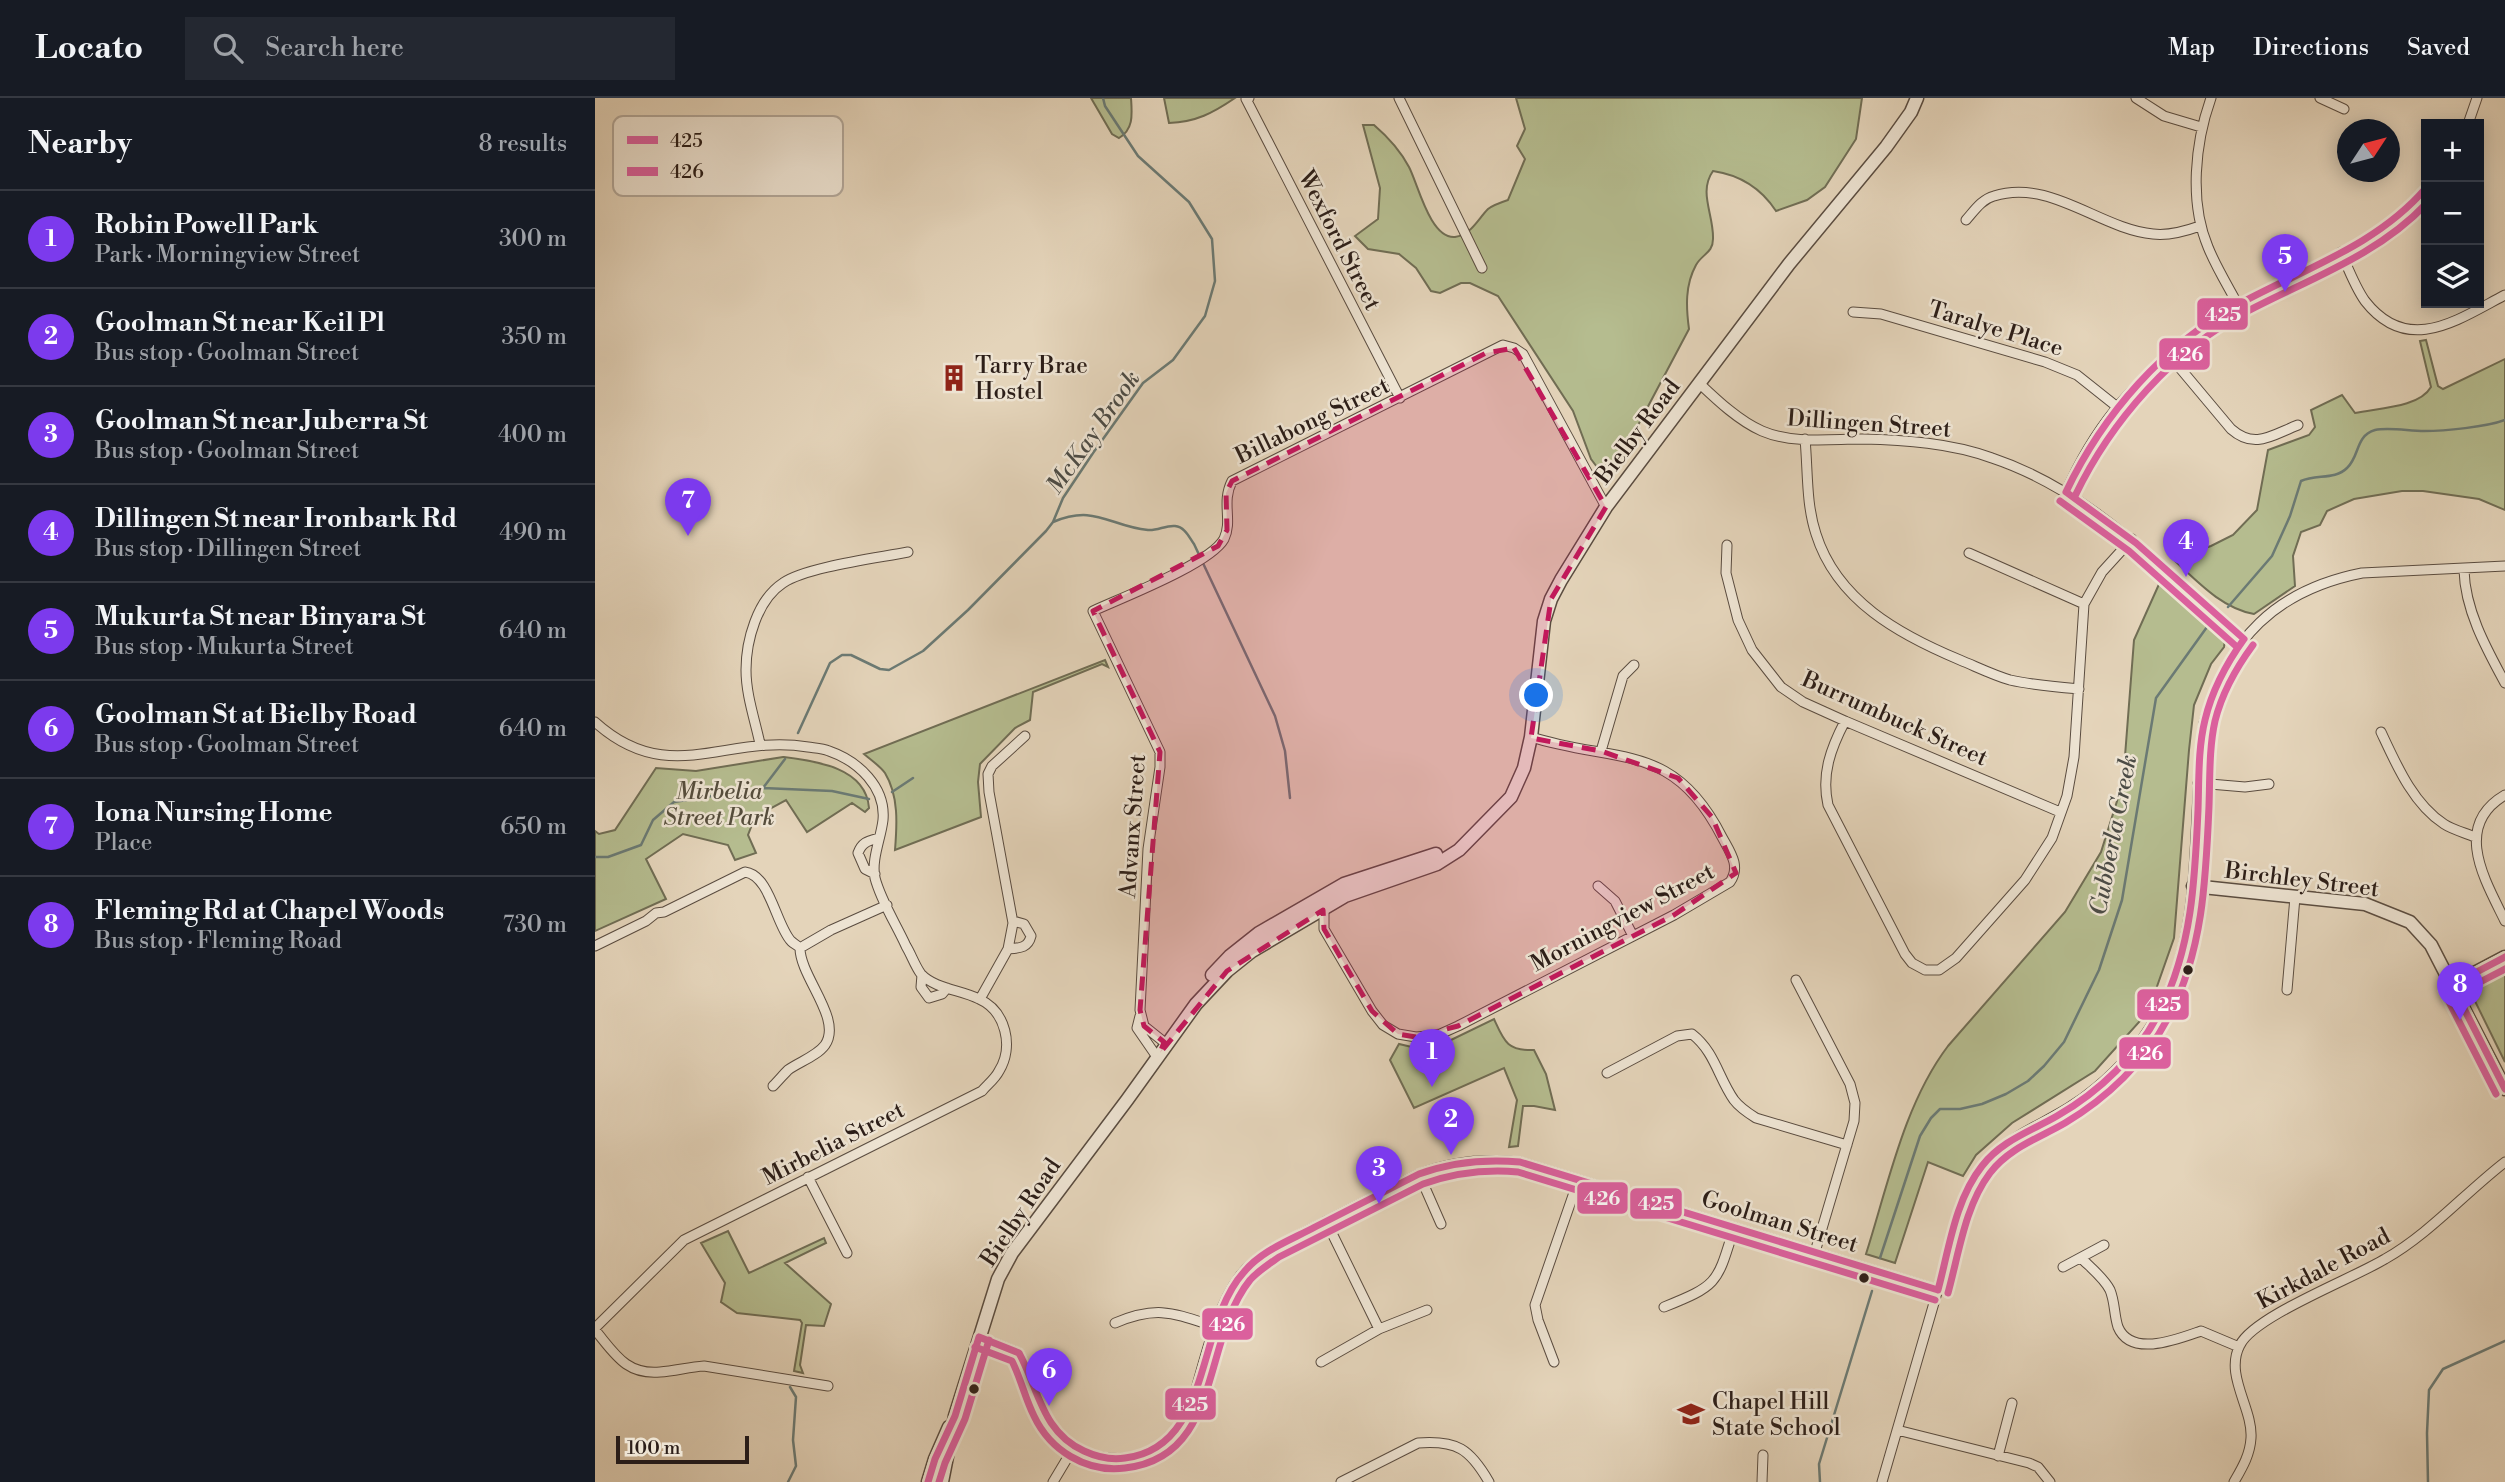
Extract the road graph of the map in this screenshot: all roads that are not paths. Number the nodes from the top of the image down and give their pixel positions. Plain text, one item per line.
1 (1399, 98) edge
2 (1917, 98) edge
3 (2136, 98) edge
4 (2211, 98) edge
5 (2320, 98) edge
6 (2477, 98) edge
7 (1247, 99) edge
8 (2344, 109) dead end
9 (2470, 119) edge
10 (2201, 127) junction
11 (2421, 193) edge
12 (1966, 220) dead end
13 (2200, 226) junction
14 (2341, 252) junction
15 (1482, 268) dead end
16 (2505, 295) edge
17 (2238, 305) junction
18 (1853, 312) dead end
19 (2169, 355) junction
20 (1699, 383) junction
21 (1400, 398) junction
22 (2116, 405) junction
23 (2298, 425) dead end
24 (1805, 439) junction
25 (2066, 492) junction
26 (1606, 508) junction
27 (2132, 540) junction
28 (1727, 545) dead end
29 (908, 552) dead end
30 (1969, 554) dead end
31 (2505, 566) edge
32 (2464, 570) junction
33 (2084, 604) junction
34 (1093, 611) joint
35 (2243, 639) junction
36 (1634, 665) dead end
37 (2505, 683) edge
38 (2079, 689) junction
39 (595, 722) edge
40 (1846, 722) junction
41 (2381, 732) dead end
42 (1025, 736) dead end
43 (1531, 737) junction
44 (760, 744) junction
45 (1601, 751) junction
46 (2198, 783) junction
47 (2269, 784) dead end
48 (2505, 795) edge
49 (2060, 812) junction
50 (1479, 829) junction
51 (2475, 836) junction
52 (879, 838) junction
53 (875, 874) junction
54 (1598, 886) dead end
55 (2193, 886) junction
56 (2295, 897) junction
57 (887, 905) junction
58 (1324, 909) junction
59 (1303, 920) junction
60 (2505, 920) edge
61 (1013, 922) junction
62 (1324, 929) junction
63 (1633, 936) junction
64 (595, 946) edge
65 (800, 947) junction
66 (1008, 949) junction
67 (2505, 957) edge
68 (922, 975) junction
69 (1796, 980) dead end
70 (2452, 985) junction
71 (947, 988) junction
72 (2287, 990) dead end
73 (980, 999) junction
74 (1140, 1016) junction
75 (1160, 1050) junction
76 (1607, 1073) dead end
77 (772, 1086) dead end
78 (2505, 1089) edge
79 (1847, 1145) junction
80 (2505, 1161) edge
81 (1419, 1174) junction
82 (808, 1177) junction
83 (1578, 1181) junction
84 (1326, 1221) junction
85 (1441, 1224) dead end
86 (1734, 1228) junction
87 (2104, 1245) dead end
88 (1815, 1252) junction
89 (847, 1253) dead end
90 (2081, 1258) junction
91 (2063, 1267) dead end
92 (1938, 1290) junction
93 (1664, 1307) dead end
94 (1427, 1310) dead end
95 (1115, 1323) dead end
96 (1216, 1327) junction
97 (595, 1329) edge
98 (1379, 1329) junction
99 (979, 1337) junction
100 (2239, 1347) junction
101 (1321, 1362) dead end
102 (1554, 1362) dead end
103 (828, 1386) dead end
104 (2012, 1403) dead end
105 (955, 1416) junction
106 (1897, 1430) junction
107 (1074, 1447) junction
108 (1763, 1455) dead end
109 (1998, 1455) junction
110 (928, 1482) edge
111 (941, 1482) edge
112 (1053, 1482) edge
113 (1341, 1482) edge
114 (1489, 1482) edge
115 (1762, 1482) edge
116 (1882, 1482) edge
117 (2050, 1482) edge
118 (2234, 1482) edge

1 - 15 street
2 - 20 street, Bielby Road
3 - 10 street
4 - 10 street
5 - 8 street
6 - 9 street
7 - 21 street, Wexford Street
10 - 13 street
11 - 14 street
12 - 13 street
13 - 17 street
14 - 16 street
14 - 17 street
17 - 19 street
18 - 22 street, Taralye Place
19 - 22 street
19 - 23 street
20 - 24 street, Dillingen Street
20 - 26 street, Bielby Road
21 - 26 street, Billabong Street
21 - 34 street, Billabong Street
22 - 25 street
24 - 25 street, Dillingen Street
24 - 38 street
25 - 27 street, Dillingen Street
26 - 43 street, Bielby Road
27 - 33 street
27 - 35 street, Dillingen Street
28 - 40 street, Burrumbuck Street
29 - 44 street
30 - 33 street
31 - 32 street
32 - 35 street
32 - 37 street
33 - 38 street
34 - 74 street, Advanx Street
35 - 46 street
36 - 45 street
38 - 49 street
39 - 44 street
40 - 49 street, Burrumbuck Street
40 - 49 street
41 - 51 street
42 - 61 street
43 - 45 street, Morningview Street
43 - 50 street, Bielby Road
44 - 52 street
45 - 63 street, Morningview Street
46 - 47 street
46 - 55 street
48 - 51 street
50 - 58 street, Bielby Road
50 - 75 street, Bielby Road
51 - 60 street
52 - 53 street
52 - 53 street
53 - 57 street, Mirbelia Street
54 - 63 street
55 - 56 street, Birchley Street
55 - 92 street
56 - 70 street, Birchley Street
56 - 72 street
57 - 65 street
57 - 68 street, Mirbelia Street
58 - 59 street, Bielby Road
58 - 62 street
59 - 62 street
59 - 75 street, Bielby Road
61 - 66 street
61 - 66 street
62 - 63 street, Morningview Street
64 - 65 street
65 - 77 street
66 - 73 street
67 - 70 street
68 - 71 street, Mirbelia Street
68 - 71 street, Mirbelia Street
69 - 79 street
70 - 78 street, Birchley Street
71 - 73 street, Mirbelia Street
73 - 82 street, Mirbelia Street
74 - 75 street
74 - 75 street, Advanx Street
75 - 99 street, Bielby Road
76 - 79 street
79 - 88 street
80 - 100 street, Kirkdale Road
81 - 83 street, Goolman Street
81 - 84 street, Goolman Street
81 - 85 street
82 - 89 street
82 - 97 street, Mirbelia Street
83 - 86 street, Goolman Street
83 - 102 street
84 - 96 street, Goolman Street
84 - 98 street
86 - 88 street, Goolman Street
86 - 93 street
87 - 90 street
88 - 92 street, Goolman Street
90 - 91 street
90 - 100 street
92 - 106 street
94 - 98 street
95 - 96 street
96 - 107 street, Goolman Street
97 - 103 street
98 - 101 street
99 - 105 street, Bielby Road
99 - 107 street, Goolman Street
100 - 118 street
104 - 109 street
105 - 110 street, Bielby Road
105 - 111 street, Bielby Road
106 - 109 street
106 - 116 street
107 - 112 street
108 - 115 street
109 - 117 street
113 - 114 street

